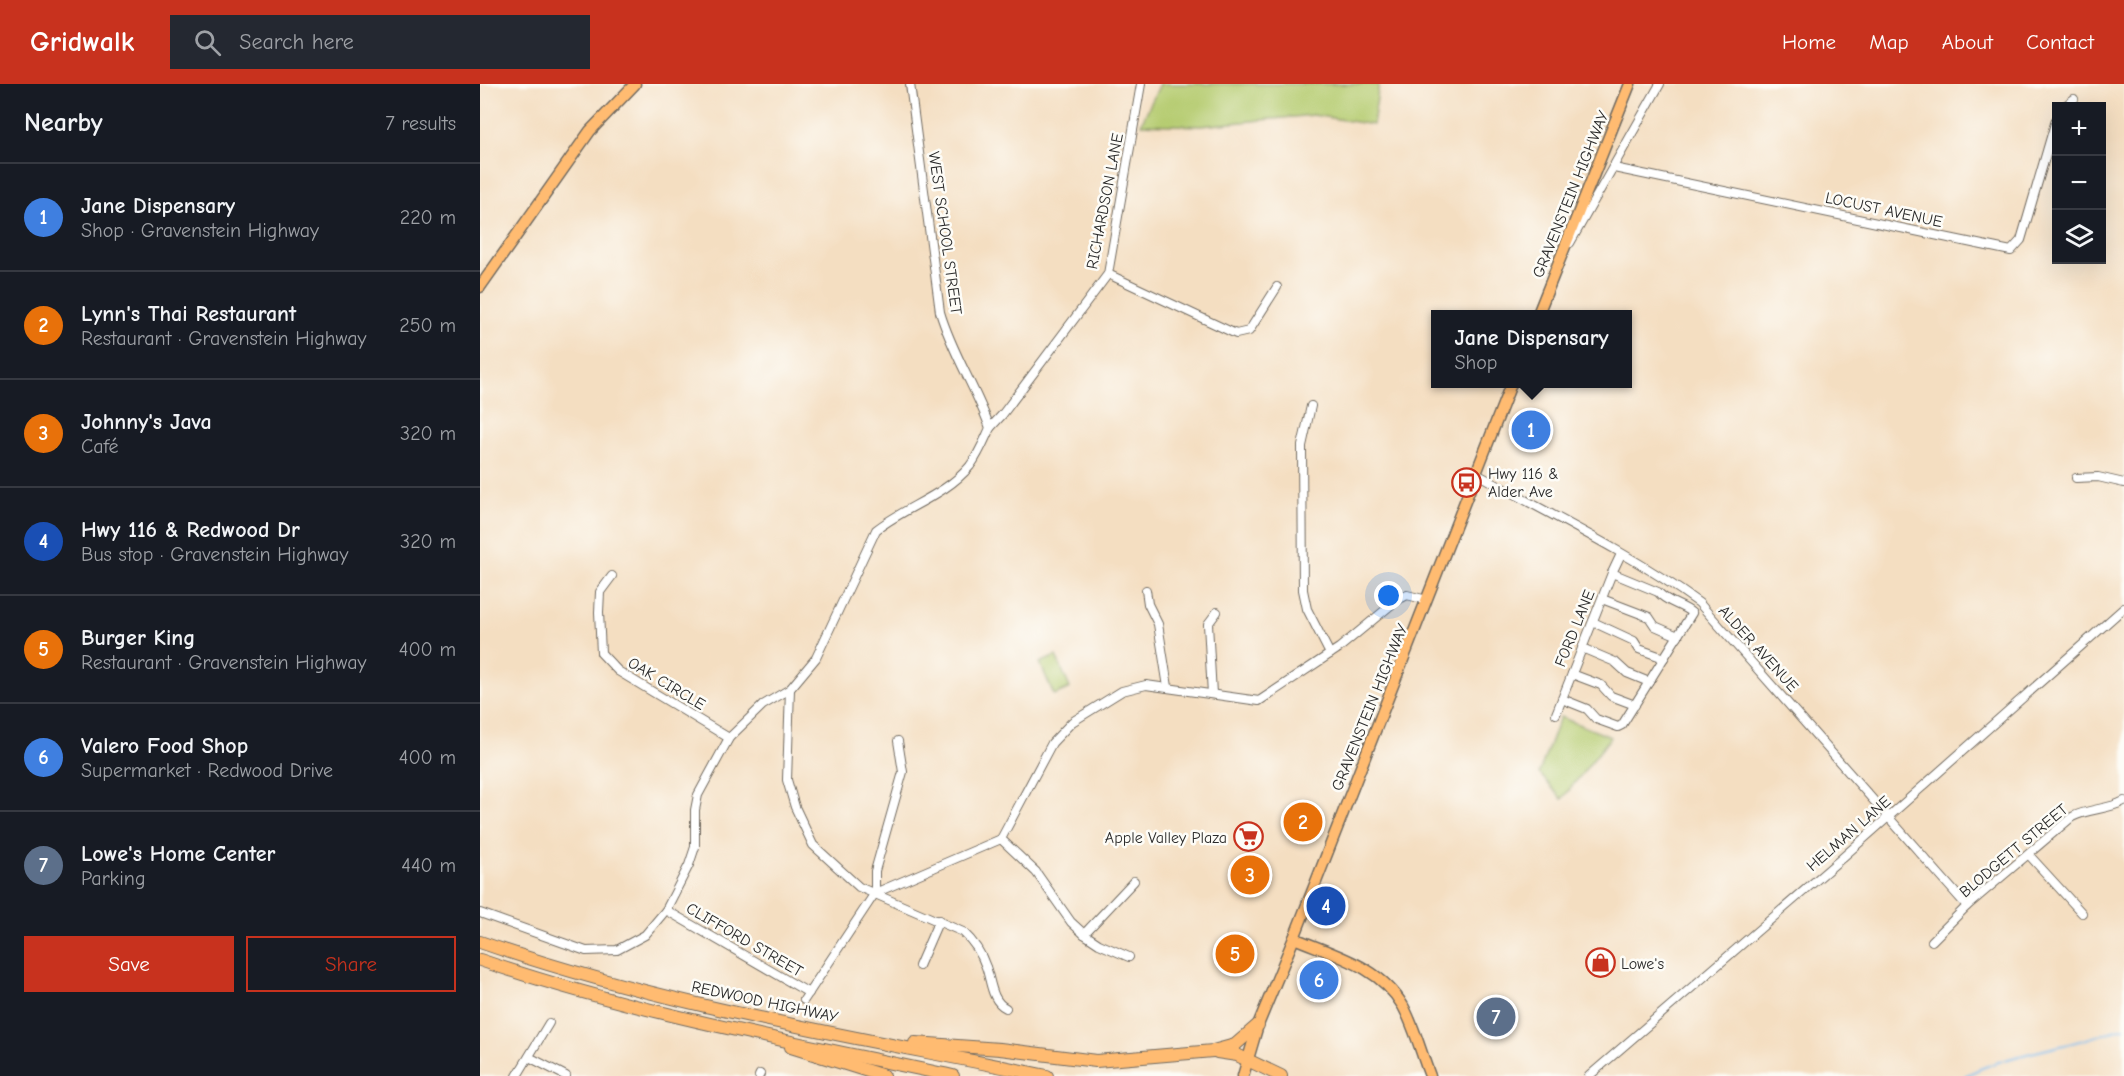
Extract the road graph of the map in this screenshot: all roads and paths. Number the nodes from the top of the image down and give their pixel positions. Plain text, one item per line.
1 (635, 84) edge
2 (910, 84) edge
3 (1141, 84) edge
4 (1630, 84) edge
5 (1660, 84) edge
6 (2074, 99) dead end
7 (2070, 102) edge
8 (2052, 133) edge
9 (1614, 168) junction
10 (1556, 269) junction
11 (1108, 274) junction
12 (480, 287) edge
13 (1277, 287) dead end
14 (1540, 310) edge
15 (1510, 388) edge
16 (1311, 406) dead end
17 (990, 428) junction
18 (1476, 474) junction
19 (2076, 478) dead end
20 (2124, 483) edge
21 (1621, 554) junction
22 (1612, 573) junction
23 (612, 576) dead end
24 (1146, 590) dead end
25 (1602, 599) junction
26 (1427, 600) junction
27 (2124, 608) edge
28 (1217, 612) dead end
29 (1593, 622) junction
30 (1678, 636) junction
31 (1582, 648) junction
32 (1330, 654) junction
33 (1664, 658) junction
34 (1572, 674) junction
35 (1649, 682) junction
36 (1168, 687) junction
37 (790, 689) junction
38 (1212, 694) junction
39 (1562, 699) junction
40 (1635, 705) junction
41 (1556, 714) dead end
42 (729, 738) junction
43 (898, 741) dead end
44 (2124, 801) edge
45 (1888, 817) junction
46 (1001, 839) junction
47 (2029, 855) junction
48 (1134, 882) dead end
49 (875, 893) junction
50 (1967, 906) junction
51 (666, 910) junction
52 (480, 913) edge
53 (2082, 913) dead end
54 (939, 920) junction
55 (1084, 934) junction
56 (1294, 938) junction
57 (1932, 941) dead end
58 (480, 942) edge
59 (1129, 957) dead end
60 (480, 960) edge
61 (919, 966) dead end
62 (1006, 1008) dead end
63 (549, 1023) dead end
64 (1258, 1025) junction
65 (774, 1038) junction
66 (866, 1039) junction
67 (1213, 1051) junction
68 (529, 1057) junction
69 (1247, 1060) junction
70 (517, 1076) edge
71 (566, 1076) edge
72 (884, 1076) edge
73 (953, 1076) edge
74 (1047, 1076) edge
75 (1243, 1076) edge
76 (1281, 1076) edge
77 (1431, 1076) edge
78 (1589, 1076) edge

1 - 12 main road
2 - 17 street, WEST SCHOOL STREET
3 - 11 street, RICHARDSON LANE
4 - 10 main road, GRAVENSTEIN HIGHWAY
5 - 9 street
6 - 7 street
8 - 9 street, LOCUST AVENUE
9 - 10 street
10 - 14 main road, GRAVENSTEIN HIGHWAY
11 - 13 street
11 - 17 street, RICHARDSON LANE
15 - 18 main road, GRAVENSTEIN HIGHWAY
16 - 32 street
17 - 37 street
18 - 21 street, ALDER AVENUE
18 - 26 main road, GRAVENSTEIN HIGHWAY
19 - 20 street
21 - 22 street, FORD LANE
21 - 45 street, ALDER AVENUE
22 - 25 street, FORD LANE
22 - 30 street
23 - 42 street, OAK CIRCLE
24 - 36 street
25 - 29 street, FORD LANE
25 - 30 street
26 - 32 street
26 - 56 main road, GRAVENSTEIN HIGHWAY
27 - 45 street, HELMAN LANE
28 - 38 street
29 - 31 street, FORD LANE
29 - 33 street
30 - 33 street
31 - 34 street, FORD LANE
31 - 35 street
32 - 38 street
33 - 35 street
34 - 39 street, FORD LANE
34 - 40 street
35 - 40 street
36 - 38 street
36 - 46 street
37 - 42 street
37 - 49 street
39 - 40 street
39 - 41 street, FORD LANE
42 - 51 street
43 - 49 street
44 - 47 street, BLODGETT STREET
45 - 50 street, ALDER AVENUE
45 - 78 street, HELMAN LANE
46 - 49 street
46 - 55 street
47 - 50 street, BLODGETT STREET
47 - 53 street
48 - 55 street
49 - 51 street, CLIFFORD STREET
49 - 54 street
50 - 57 street, BLODGETT STREET
51 - 52 street
54 - 61 street
54 - 62 street
55 - 59 street
56 - 64 main road, GRAVENSTEIN HIGHWAY
56 - 77 main road
58 - 66 highway, REDWOOD HIGHWAY
60 - 65 highway, REDWOOD HIGHWAY
63 - 68 street
64 - 67 highway
64 - 69 main road, GRAVENSTEIN HIGHWAY
65 - 72 highway
65 - 73 highway, REDWOOD HIGHWAY
66 - 67 highway
66 - 74 highway, REDWOOD HIGHWAY
67 - 69 highway
68 - 70 street
68 - 71 street
69 - 75 main road, GRAVENSTEIN HIGHWAY
69 - 76 highway

